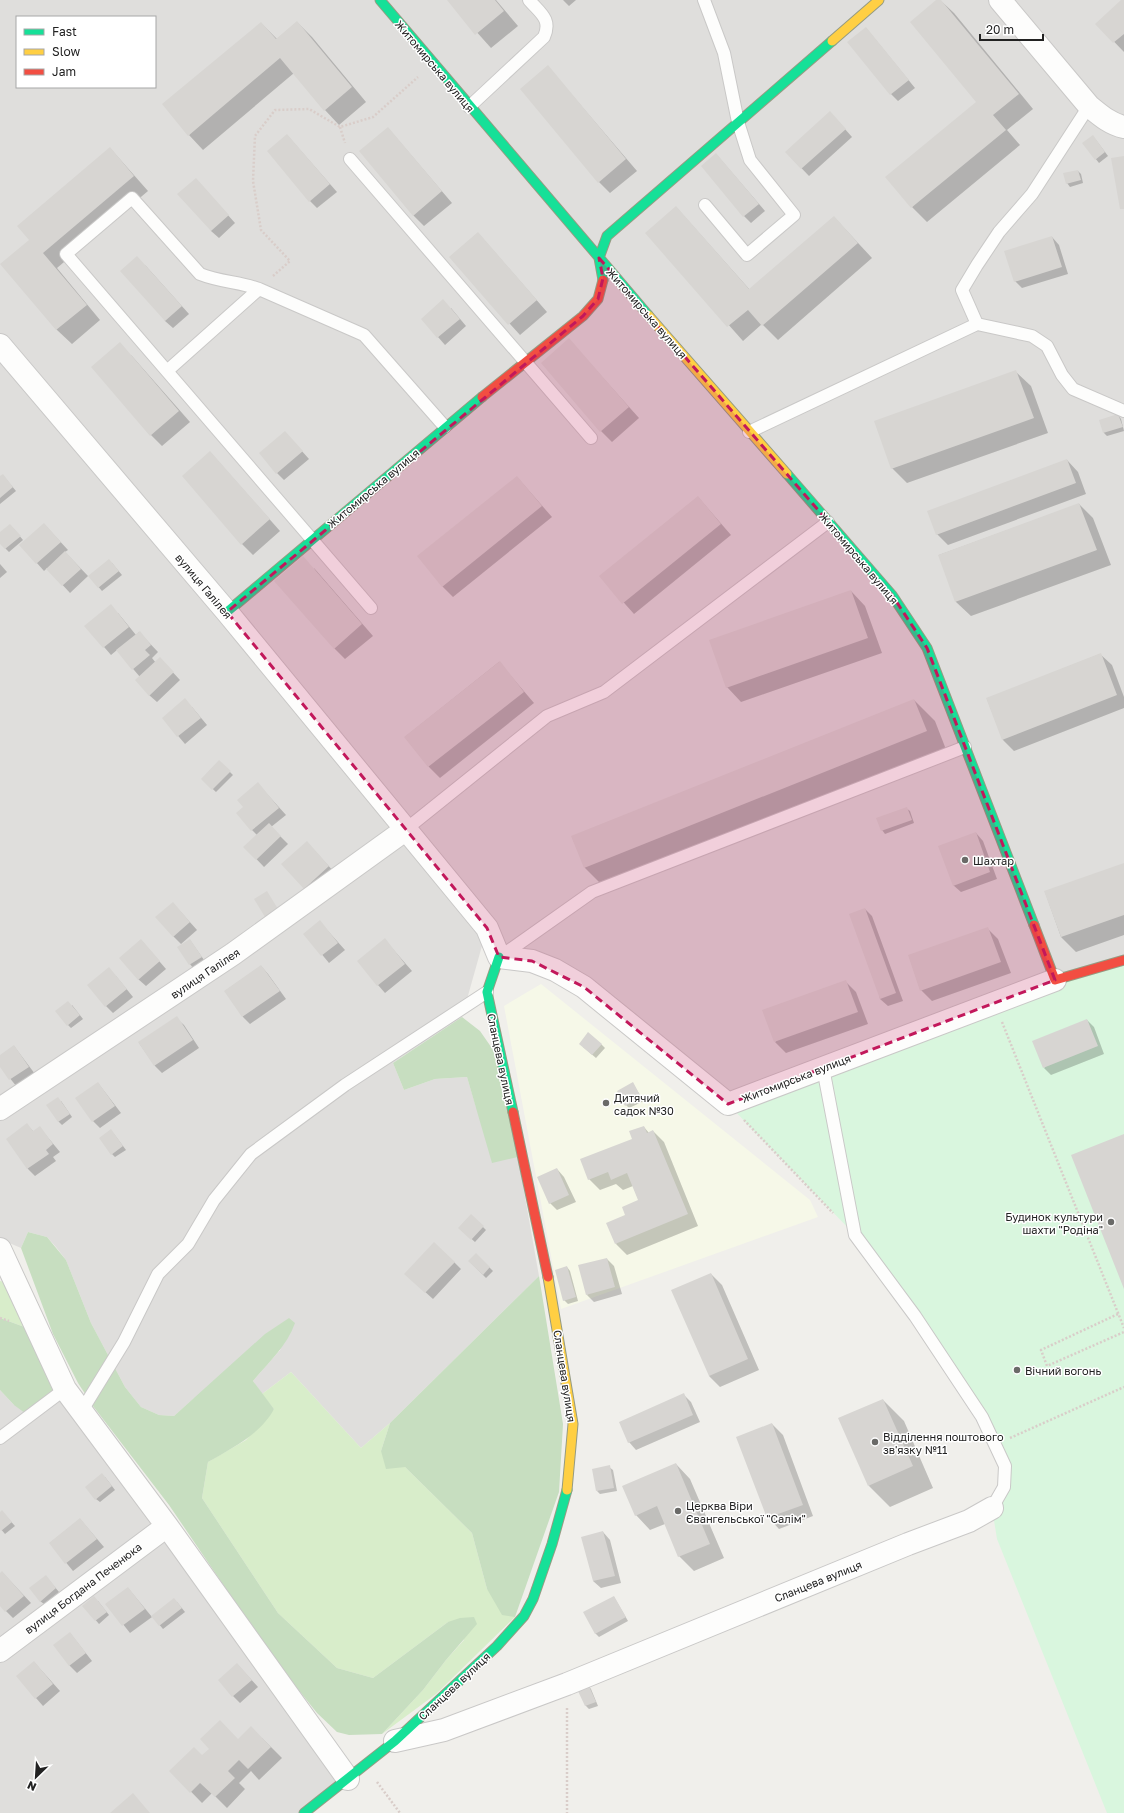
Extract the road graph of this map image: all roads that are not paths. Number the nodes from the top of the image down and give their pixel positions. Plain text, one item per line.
1 (380, 0) edge
2 (529, 0) edge
3 (704, 0) edge
4 (878, 0) edge
5 (1000, 0) edge
6 (469, 106) junction
7 (1089, 106) junction
8 (738, 122) junction
9 (1124, 127) edge
10 (350, 159) dead end
11 (705, 205) dead end
12 (599, 258) junction
13 (260, 289) junction
14 (977, 324) junction
15 (0, 345) edge
16 (527, 362) junction
17 (167, 371) junction
18 (1124, 411) edge
19 (445, 427) junction
20 (750, 432) junction
21 (591, 438) dead end
22 (828, 522) junction
23 (312, 540) junction
24 (371, 608) dead end
25 (227, 612) junction
26 (965, 747) junction
27 (405, 830) junction
28 (499, 957) junction
29 (1124, 960) edge
30 (1055, 980) junction
31 (487, 992) junction
32 (823, 1068) junction
33 (0, 1109) edge
34 (0, 1249) edge
35 (65, 1389) junction
36 (81, 1412) junction
37 (0, 1438) edge
38 (992, 1508) joint
39 (167, 1526) junction
40 (0, 1651) edge
41 (395, 1741) junction
42 (348, 1779) junction
43 (304, 1813) edge

1 - 6 street, Житомирська вулиця
2 - 6 lane
3 - 8 lane
4 - 8 street, Житомирська вулиця
5 - 7 street
6 - 12 street, Житомирська вулиця
7 - 9 street
7 - 14 lane
8 - 11 lane
8 - 12 street, Житомирська вулиця
10 - 16 lane
12 - 16 street, Житомирська вулиця
12 - 20 street, Житомирська вулиця
13 - 17 lane
13 - 17 lane
13 - 19 lane
14 - 18 lane
14 - 20 lane
15 - 25 street, вулиця Галілея
16 - 19 street, Житомирська вулиця
16 - 21 lane
17 - 23 lane
19 - 23 street, Житомирська вулиця
20 - 22 street, Житомирська вулиця
22 - 26 street, Житомирська вулиця
22 - 27 lane
23 - 24 lane
23 - 25 street, Житомирська вулиця
25 - 27 street, вулиця Галілея
26 - 28 lane
26 - 30 street, Житомирська вулиця
27 - 28 street, вулиця Галілея
27 - 33 street, вулиця Галілея
28 - 31 street
28 - 32 street, Житомирська вулиця
29 - 30 street, Житомирська вулиця
30 - 32 street, Житомирська вулиця
31 - 36 lane
31 - 41 street, Сланцева вулиця
32 - 38 lane
34 - 35 street
35 - 36 street
35 - 37 lane
36 - 39 street
38 - 41 street, Сланцева вулиця
39 - 40 street, вулиця Богдана Печенюка
39 - 42 street
41 - 42 street, Сланцева вулиця
42 - 43 street, Сланцева вулиця

